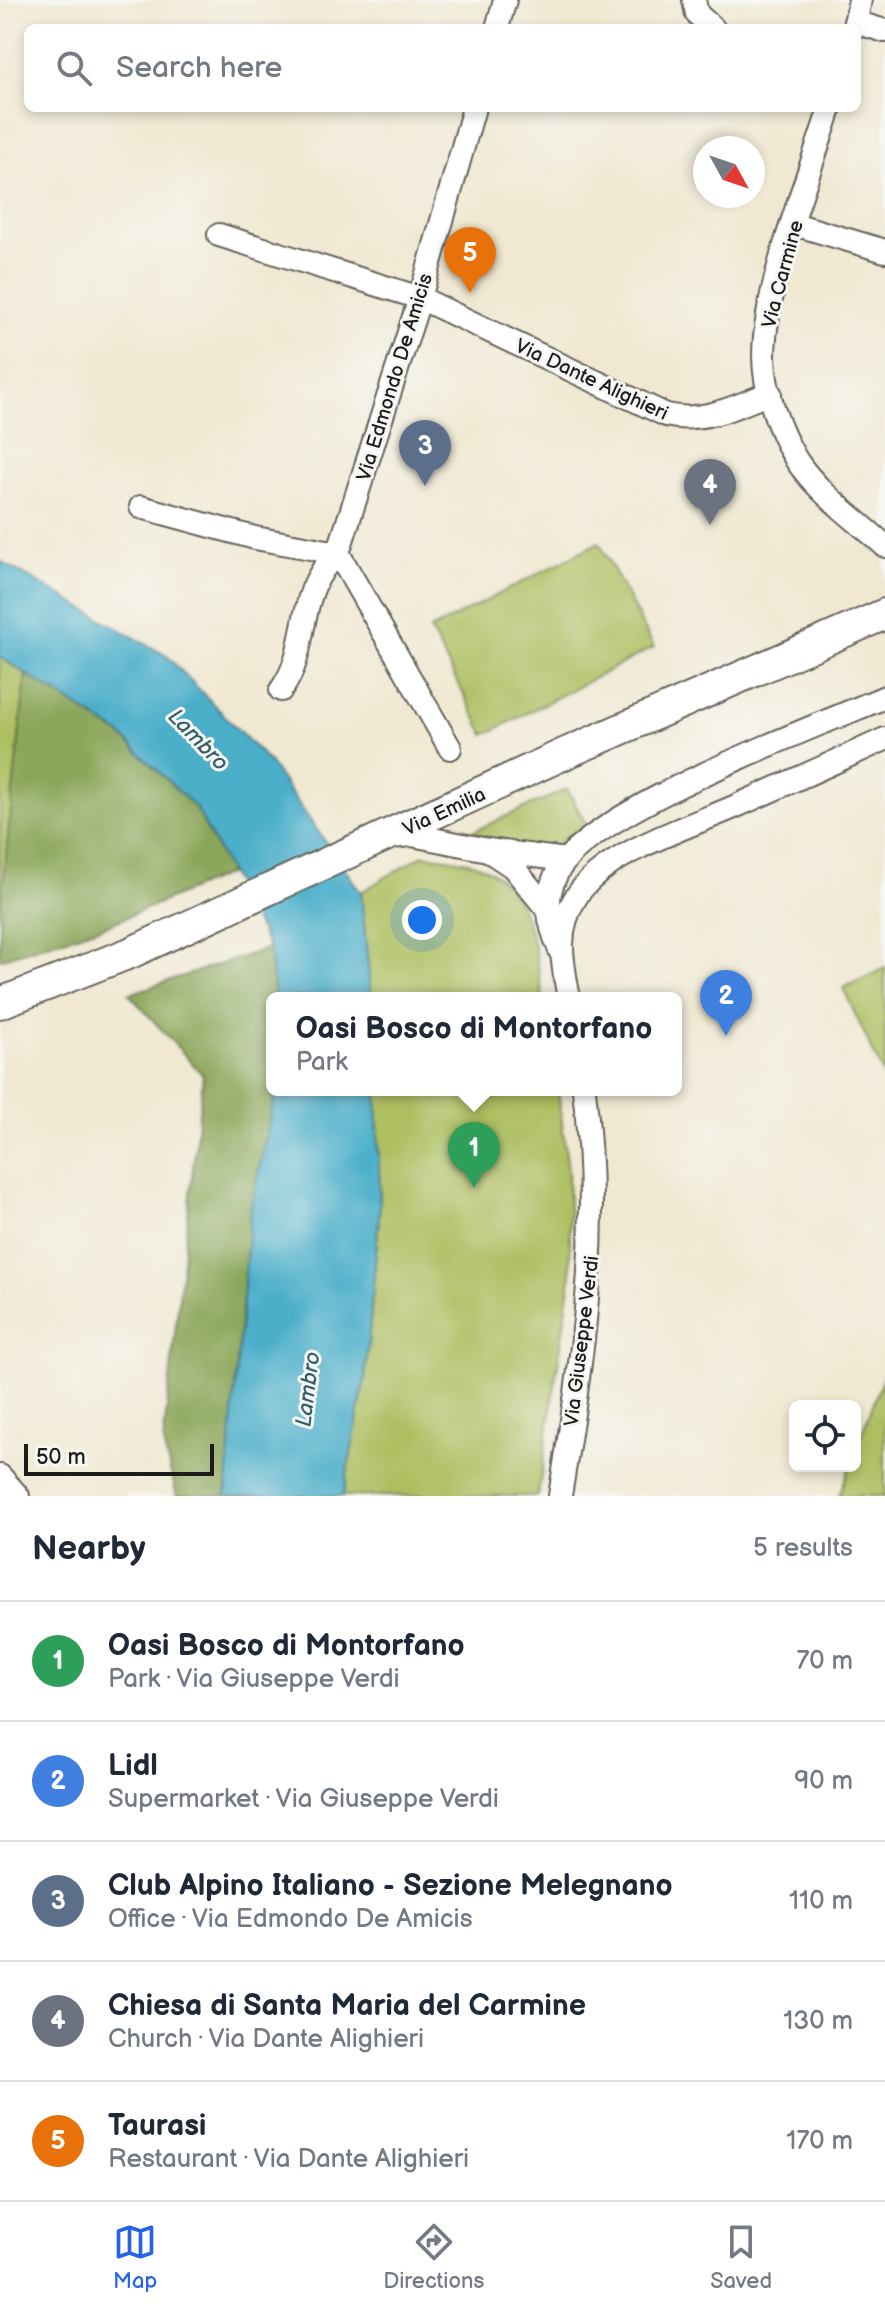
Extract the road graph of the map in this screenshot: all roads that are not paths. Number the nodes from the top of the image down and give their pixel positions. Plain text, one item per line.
1 (505, 0) edge
2 (694, 0) edge
3 (856, 17) edge
4 (498, 24) edge
5 (707, 24) edge
6 (885, 31) edge
7 (473, 112) edge
8 (829, 112) edge
9 (794, 224) junction
10 (219, 235) dead end
11 (885, 251) edge
12 (420, 298) junction
13 (770, 393) junction
14 (141, 507) dead end
15 (885, 546) edge
16 (338, 553) junction
17 (885, 614) edge
18 (281, 690) dead end
19 (885, 697) edge
20 (885, 739) edge
21 (450, 748) dead end
22 (386, 838) junction
23 (488, 850) junction
24 (566, 860) junction
25 (547, 909) junction
26 (561, 953) junction
27 (568, 992) edge
28 (0, 1003) edge
29 (585, 1096) edge
30 (0, 1476) edge
31 (18, 1496) edge
32 (560, 1496) edge

1 - 4 street
2 - 5 street
3 - 6 street
7 - 12 street, Via Edmondo De Amicis
8 - 9 street, Via Carmine
9 - 11 street
9 - 13 street, Via Carmine
10 - 12 street, Via Dante Alighieri
12 - 13 street, Via Dante Alighieri
12 - 16 street, Via Edmondo De Amicis
13 - 15 street, Via Carmine
14 - 16 street
16 - 18 street
16 - 21 street
17 - 22 street, Via Emilia
19 - 24 street
20 - 26 street
22 - 23 street
22 - 28 street, Via Emilia
23 - 24 street
23 - 25 street
24 - 25 street
25 - 26 street
26 - 27 street
29 - 32 street, Via Giuseppe Verdi
30 - 31 street

